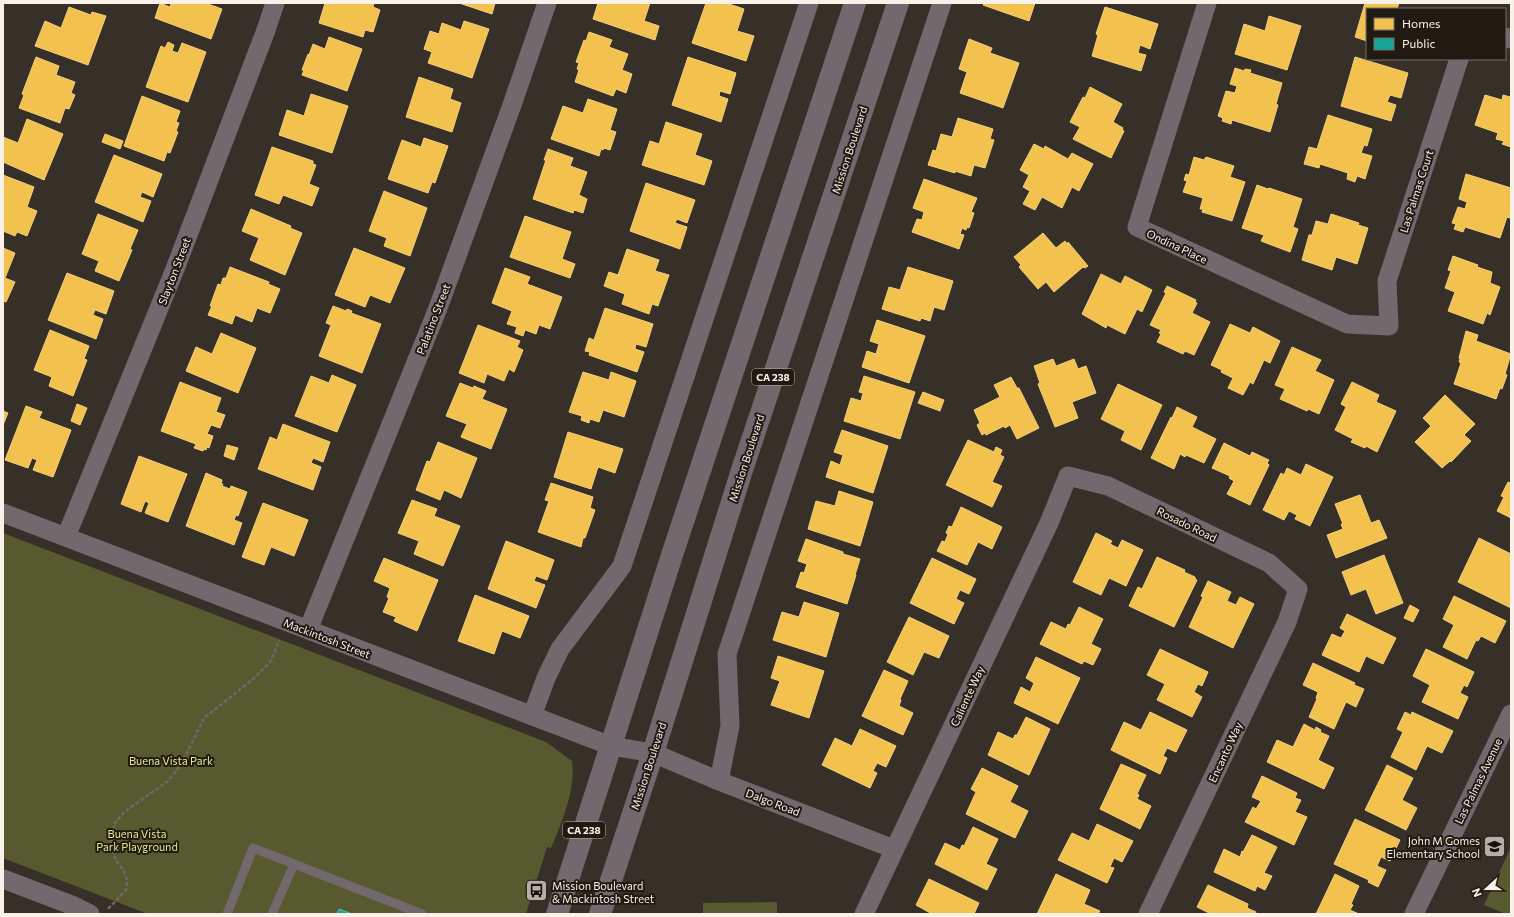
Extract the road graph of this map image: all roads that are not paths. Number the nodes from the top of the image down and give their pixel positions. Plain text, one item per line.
1 (275, 3) edge
2 (547, 3) edge
3 (809, 3) edge
4 (855, 3) edge
5 (898, 3) edge
6 (942, 3) edge
7 (1207, 3) edge
8 (1459, 60) edge
9 (1390, 326) joint
10 (1068, 476) joint
11 (3, 513) edge
12 (66, 537) junction
13 (1298, 589) joint
14 (308, 630) junction
15 (1511, 714) edge
16 (532, 716) junction
17 (611, 746) junction
18 (653, 753) junction
19 (718, 781) junction
20 (894, 849) junction
21 (294, 864) junction
22 (3, 879) edge
23 (90, 914) edge
24 (227, 914) edge
25 (272, 914) edge
26 (422, 914) edge
27 (557, 914) edge
28 (600, 914) edge
29 (864, 914) edge
30 (1148, 914) edge
31 (1414, 914) edge

1 - 12 street, Slayton Street
2 - 14 street, Palatino Street
3 - 16 street
4 - 17 main road, CA 238
5 - 18 main road, Mission Boulevard / CA 238
6 - 19 street
7 - 9 street, Ondina Place
8 - 9 street, Las Palmas Court
10 - 13 street, Rosado Road
10 - 20 street, Caliente Way
11 - 12 street, Mackintosh Street
12 - 14 street, Mackintosh Street
13 - 30 street, Encanto Way
14 - 16 street, Mackintosh Street
15 - 31 street, Las Palmas Avenue
16 - 17 street, Mackintosh Street
17 - 18 street, Mackintosh Street
17 - 27 main road, CA 238
18 - 19 street, Dalgo Road
18 - 28 main road, Mission Boulevard / CA 238
19 - 20 street, Dalgo Road
20 - 29 street, Caliente Way
21 - 24 lane
21 - 25 lane
21 - 26 lane
22 - 23 street

